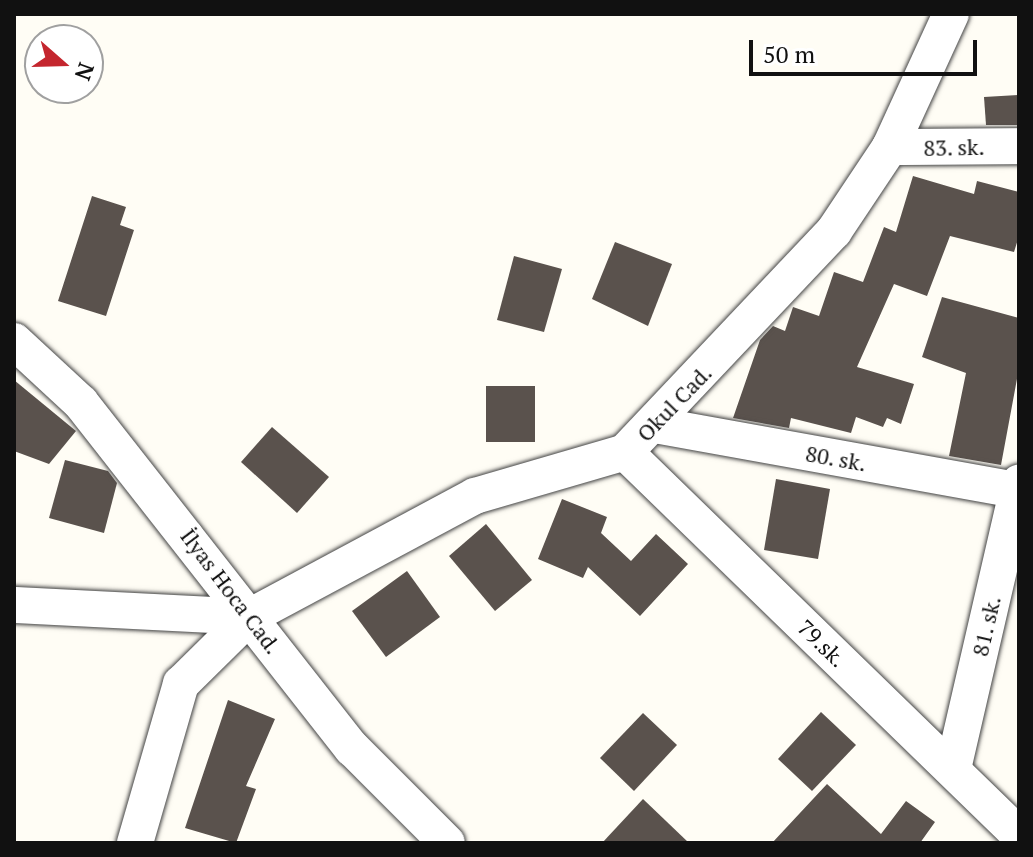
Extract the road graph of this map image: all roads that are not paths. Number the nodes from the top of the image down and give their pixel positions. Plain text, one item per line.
1 (951, 14) edge
2 (1019, 146) edge
3 (890, 147) junction
4 (14, 341) edge
5 (655, 425) junction
6 (625, 452) junction
7 (1018, 486) edge
8 (14, 605) edge
9 (249, 617) junction
10 (953, 769) junction
11 (1019, 835) edge
12 (135, 843) edge
13 (447, 843) edge

1 - 3 street, Okul Cad.
2 - 3 street, 83. sk.
3 - 5 street, Okul Cad.
4 - 9 street, İlyas Hoca Cad.
5 - 6 street, Okul Cad.
5 - 7 street, 80. sk.
6 - 9 street, Okul Cad.
6 - 10 street, 79.sk.
7 - 10 street, 81. sk.
8 - 9 street
9 - 12 street
9 - 13 street, İlyas Hoca Cad.
10 - 11 street, 79.sk.

